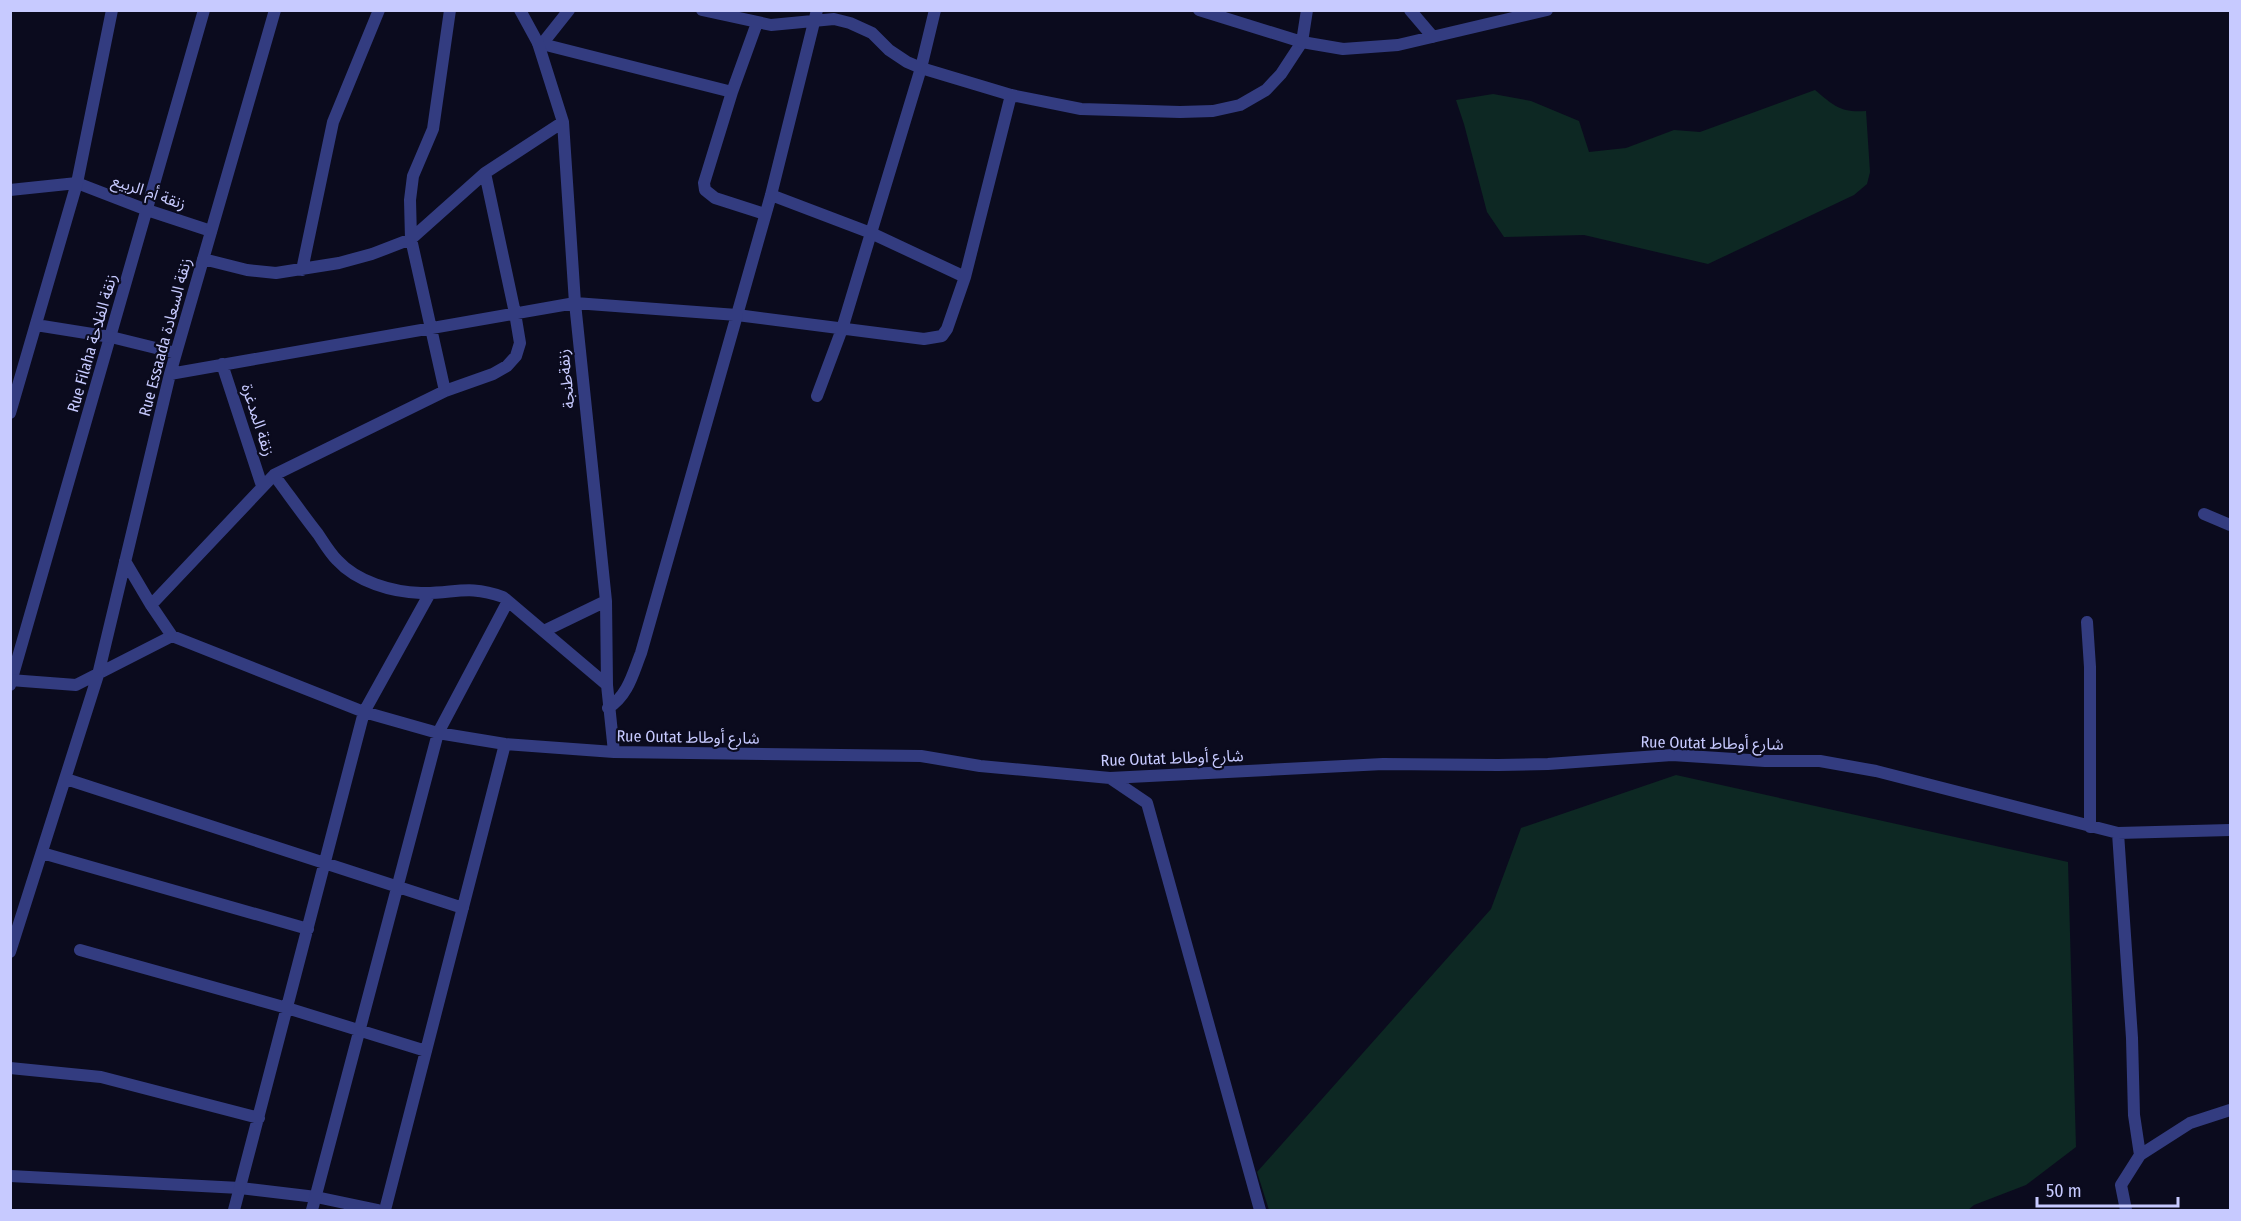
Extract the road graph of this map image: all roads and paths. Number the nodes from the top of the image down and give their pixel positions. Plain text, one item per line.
1 (112, 10) edge
2 (204, 10) edge
3 (275, 10) edge
4 (379, 10) edge
5 (450, 10) edge
6 (520, 10) edge
7 (569, 10) edge
8 (702, 10) edge
9 (935, 10) edge
10 (1199, 10) edge
11 (1306, 10) edge
12 (1410, 10) edge
13 (1547, 10) edge
14 (815, 15) edge
15 (757, 23) junction
16 (1433, 37) junction
17 (1302, 42) junction
18 (540, 44) junction
19 (921, 68) junction
20 (732, 92) junction
21 (1011, 95) junction
22 (563, 122) junction
23 (485, 173) junction
24 (77, 183) junction
25 (10, 190) edge
26 (771, 195) junction
27 (147, 210) junction
28 (765, 214) junction
29 (211, 231) junction
30 (871, 233) junction
31 (411, 239) junction
32 (203, 259) junction
33 (302, 270) junction
34 (965, 277) junction
35 (575, 303) junction
36 (515, 314) junction
37 (737, 315) junction
38 (36, 325) junction
39 (430, 328) junction
40 (842, 329) junction
41 (111, 337) junction
42 (176, 353) junction
43 (222, 364) junction
44 (170, 374) junction
45 (445, 391) junction
46 (818, 396) dead end
47 (10, 413) edge
48 (274, 475) junction
49 (262, 486) junction
50 (2204, 514) dead end
51 (2230, 525) edge
52 (125, 561) junction
53 (430, 593) junction
54 (508, 601) junction
55 (606, 601) junction
56 (151, 605) junction
57 (2087, 622) dead end
58 (544, 631) junction
59 (172, 636) junction
60 (98, 675) junction
61 (11, 681) edge
62 (607, 685) junction
63 (608, 708) junction
64 (364, 712) junction
65 (438, 733) junction
66 (505, 744) junction
67 (614, 752) junction
68 (1110, 778) junction
69 (66, 779) junction
70 (2090, 827) junction
71 (2230, 830) edge
72 (2118, 833) junction
73 (42, 853) junction
74 (325, 863) junction
75 (397, 887) junction
76 (463, 909) junction
77 (308, 929) junction
78 (80, 950) dead end
79 (10, 952) edge
80 (287, 1008) junction
81 (360, 1030) junction
82 (426, 1051) junction
83 (10, 1068) edge
84 (2230, 1110) edge
85 (258, 1118) junction
86 (2140, 1155) junction
87 (10, 1176) edge
88 (240, 1188) junction
89 (316, 1197) junction
90 (234, 1210) edge
91 (312, 1210) edge
92 (378, 1210) edge
93 (385, 1210) edge
94 (1260, 1210) edge
95 (2126, 1210) edge

1 - 24 street
2 - 27 street, Rue Filaha زنقة الفلاحة
3 - 29 street, Rue Essaada زنقة السعادة
4 - 33 street
5 - 31 street
6 - 18 street, زنقةطنجة
7 - 18 street
8 - 15 street
9 - 19 street
10 - 17 street
11 - 17 street
12 - 16 street
13 - 16 street
14 - 15 street
14 - 19 street
14 - 26 street
15 - 20 street
16 - 17 street
17 - 21 street
18 - 20 street
18 - 22 street, زنقةطنجة
19 - 21 street
19 - 30 street
20 - 28 street
21 - 34 street
22 - 23 street
22 - 35 street, زنقةطنجة
23 - 31 street
23 - 36 street
24 - 25 street
24 - 27 street, زنقة أم الربيع
24 - 38 street
26 - 28 street
26 - 30 street
27 - 29 street, زنقة أم الربيع
27 - 41 street, Rue Filaha زنقة الفلاحة
28 - 37 street
29 - 32 street, Rue Essaada زنقة السعادة
30 - 34 street
30 - 40 street
31 - 33 street
31 - 39 street
32 - 33 street
32 - 42 street, Rue Essaada زنقة السعادة
34 - 40 street
35 - 36 street
35 - 37 street
35 - 55 street, زنقةطنجة
36 - 39 street
36 - 45 street
37 - 40 street
37 - 63 street
38 - 41 street
38 - 47 street
39 - 43 street
39 - 45 street
40 - 46 street
41 - 42 street
41 - 61 street, Rue Filaha زنقة الفلاحة
42 - 44 street, Rue Essaada زنقة السعادة
43 - 44 street
43 - 49 street, زنقة المدغرة
44 - 52 street, Rue Essaada زنقة السعادة
45 - 48 street
48 - 49 street
48 - 53 street
49 - 56 street
50 - 51 street
52 - 56 street
52 - 60 street, Rue Essaada زنقة السعادة
53 - 54 street
53 - 64 street
54 - 58 street
54 - 65 street
55 - 58 street
55 - 62 street, زنقةطنجة
56 - 59 street
57 - 70 street
58 - 62 street
59 - 60 street
59 - 64 street, Rue Outat شارع أوطاط
60 - 61 street
60 - 69 street, Rue Essaada زنقة السعادة
62 - 63 street, زنقةطنجة
63 - 67 street, زنقةطنجة
64 - 65 street, Rue Outat شارع أوطاط
64 - 74 street
65 - 66 street, Rue Outat شارع أوطاط
65 - 75 street
66 - 67 street, Rue Outat شارع أوطاط
66 - 76 street
67 - 68 street, Rue Outat شارع أوطاط
68 - 70 street, Rue Outat شارع أوطاط
68 - 94 street
69 - 73 street, Rue Essaada زنقة السعادة
69 - 74 street
70 - 72 street, Rue Outat شارع أوطاط
71 - 72 street, Rue Outat شارع أوطاط
72 - 86 street
73 - 77 street
73 - 79 street, Rue Essaada زنقة السعادة
74 - 75 street
74 - 77 street
75 - 76 street
75 - 81 street
76 - 82 street
77 - 80 street
78 - 80 street
80 - 81 street
80 - 85 street
81 - 82 street
81 - 89 street
82 - 93 street
83 - 85 street
84 - 86 street
85 - 88 street
86 - 95 street
87 - 88 street
88 - 89 street
88 - 90 street
89 - 91 street
89 - 92 street

